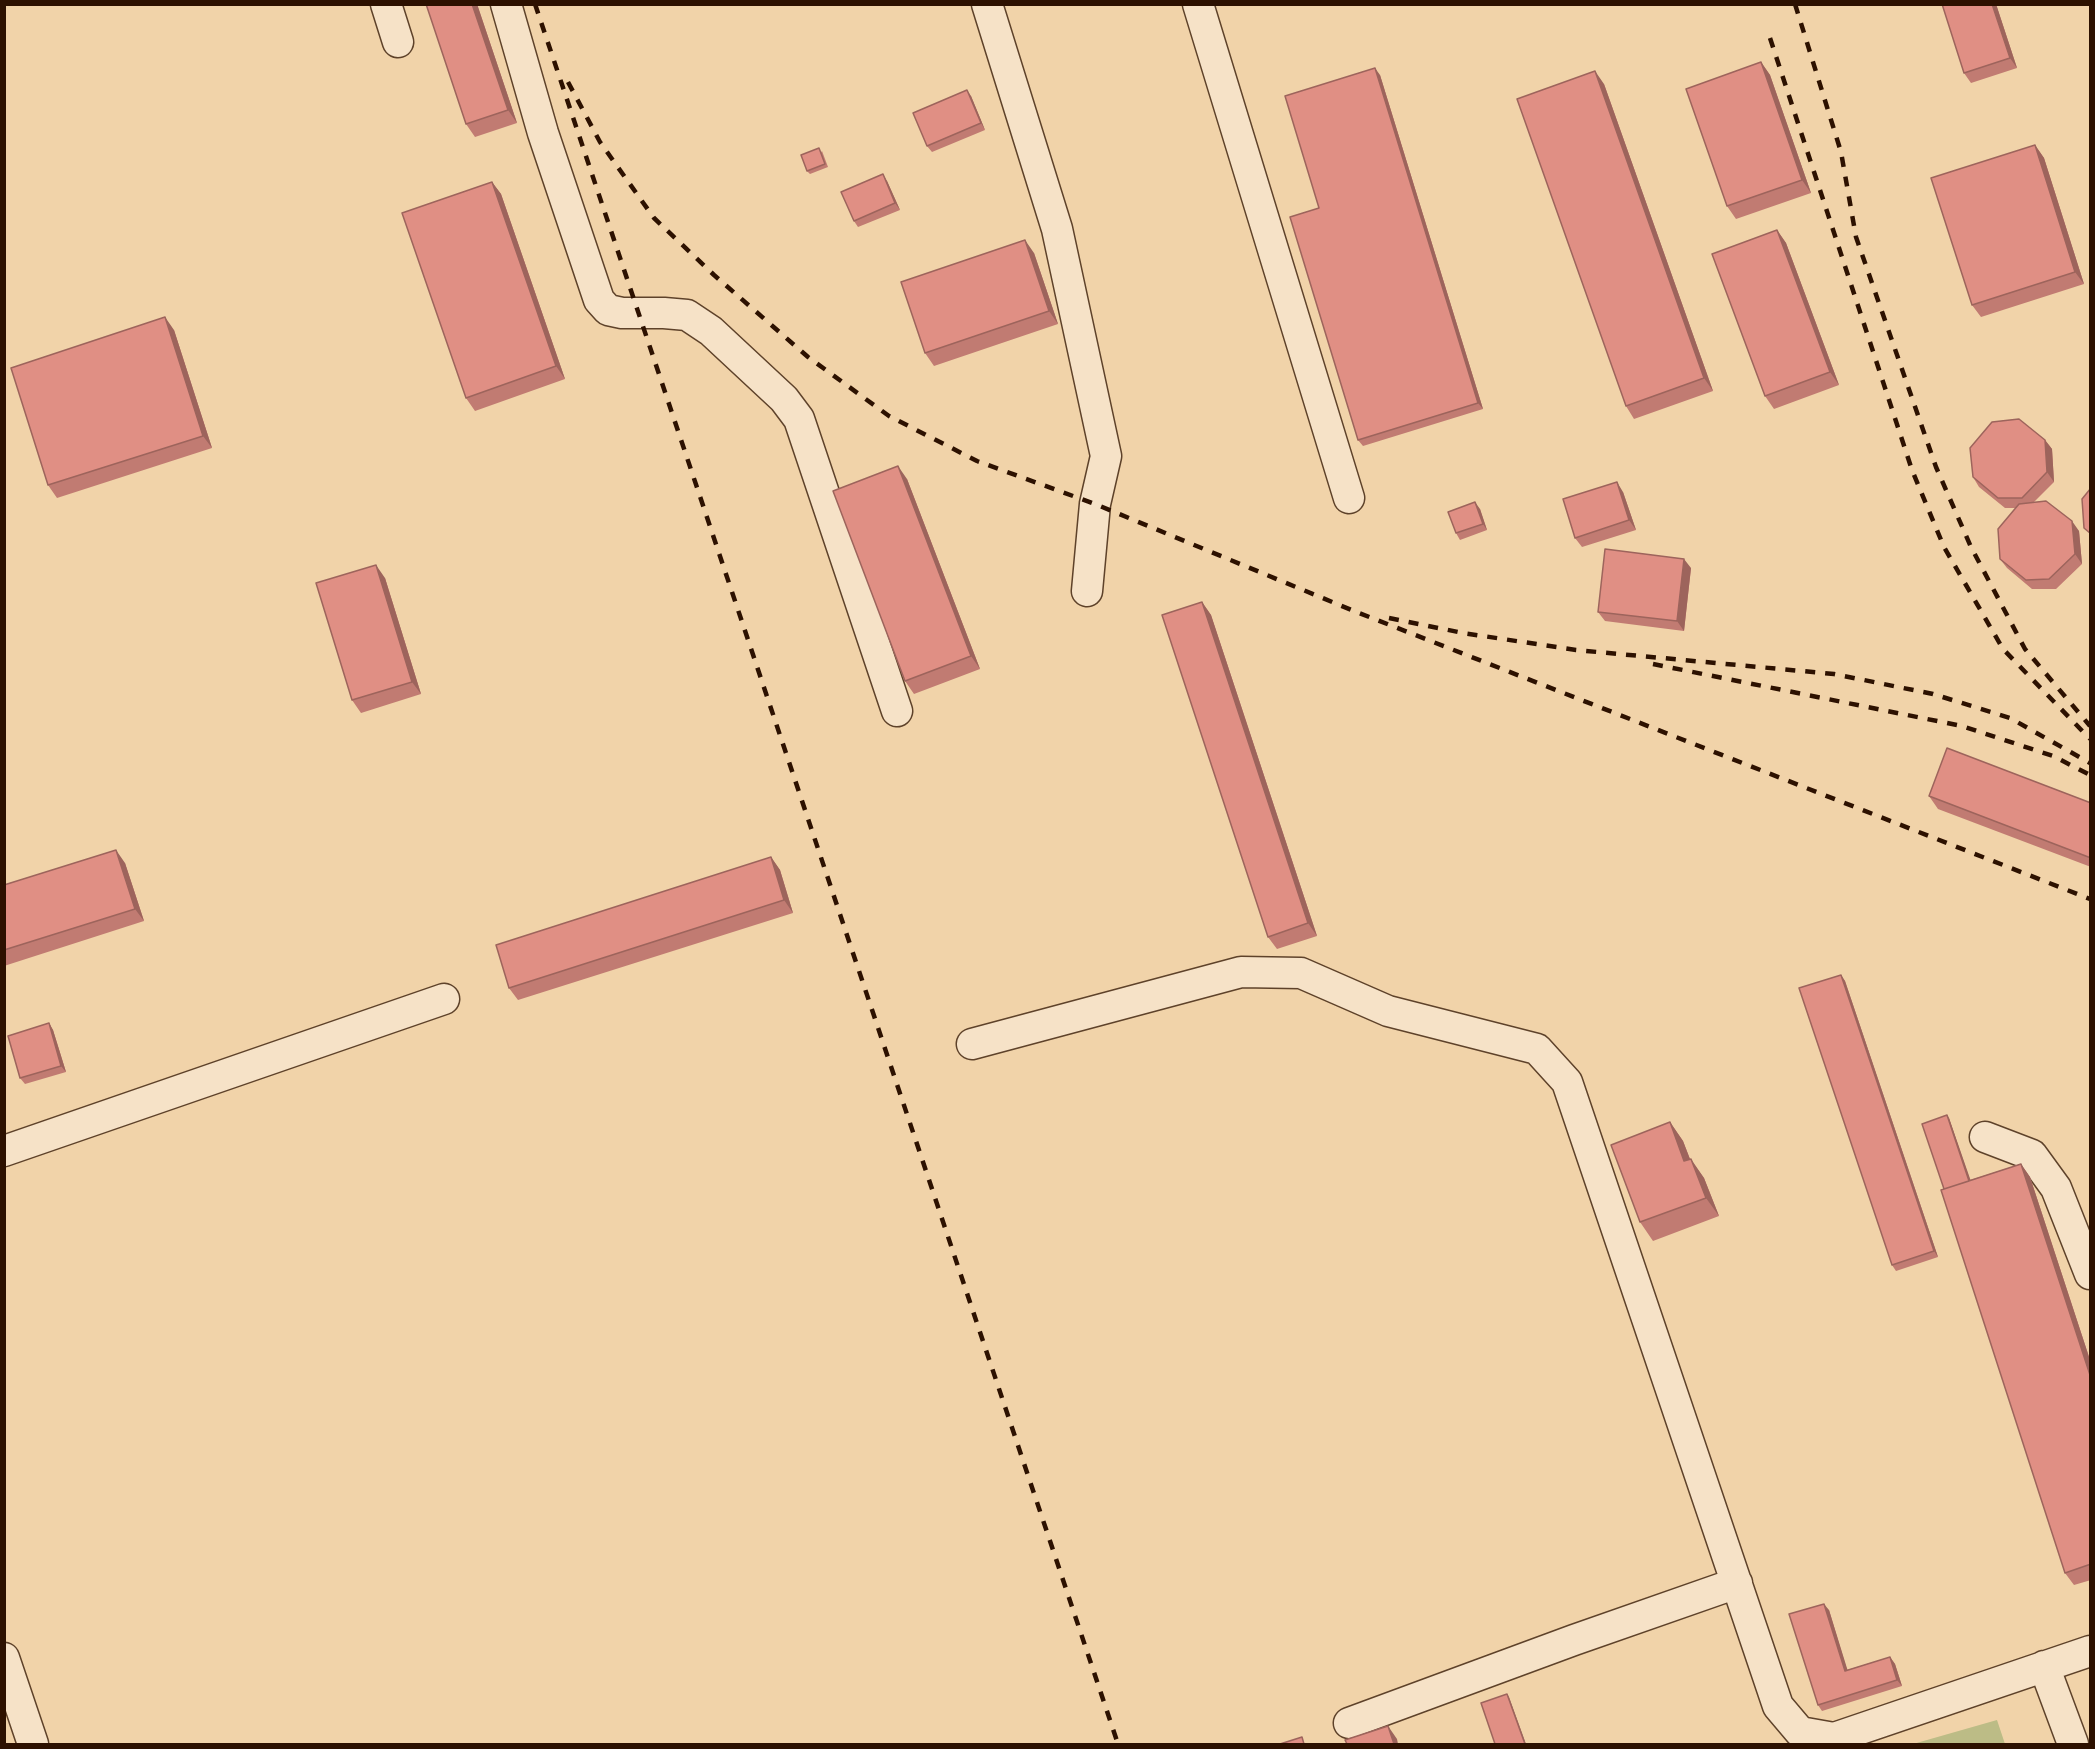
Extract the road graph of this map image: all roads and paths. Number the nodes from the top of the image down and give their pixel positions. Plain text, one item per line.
1 (386, 4) edge
2 (506, 4) edge
3 (987, 4) edge
4 (1198, 4) edge
5 (398, 42) dead end
6 (1349, 498) dead end
7 (1087, 591) dead end
8 (897, 711) dead end
9 (444, 999) dead end
10 (972, 1044) dead end
11 (1985, 1137) dead end
12 (4, 1151) edge
13 (2091, 1274) edge
14 (1737, 1582) junction
15 (2091, 1651) edge
16 (4, 1658) edge
17 (2044, 1666) junction
18 (1349, 1723) dead end
19 (33, 1744) edge
20 (2073, 1744) edge

1 - 5 street
2 - 8 street
3 - 7 street
4 - 6 street
9 - 12 street
10 - 14 street
11 - 13 street
14 - 17 street
14 - 18 street
15 - 17 street
16 - 19 street
17 - 20 street

